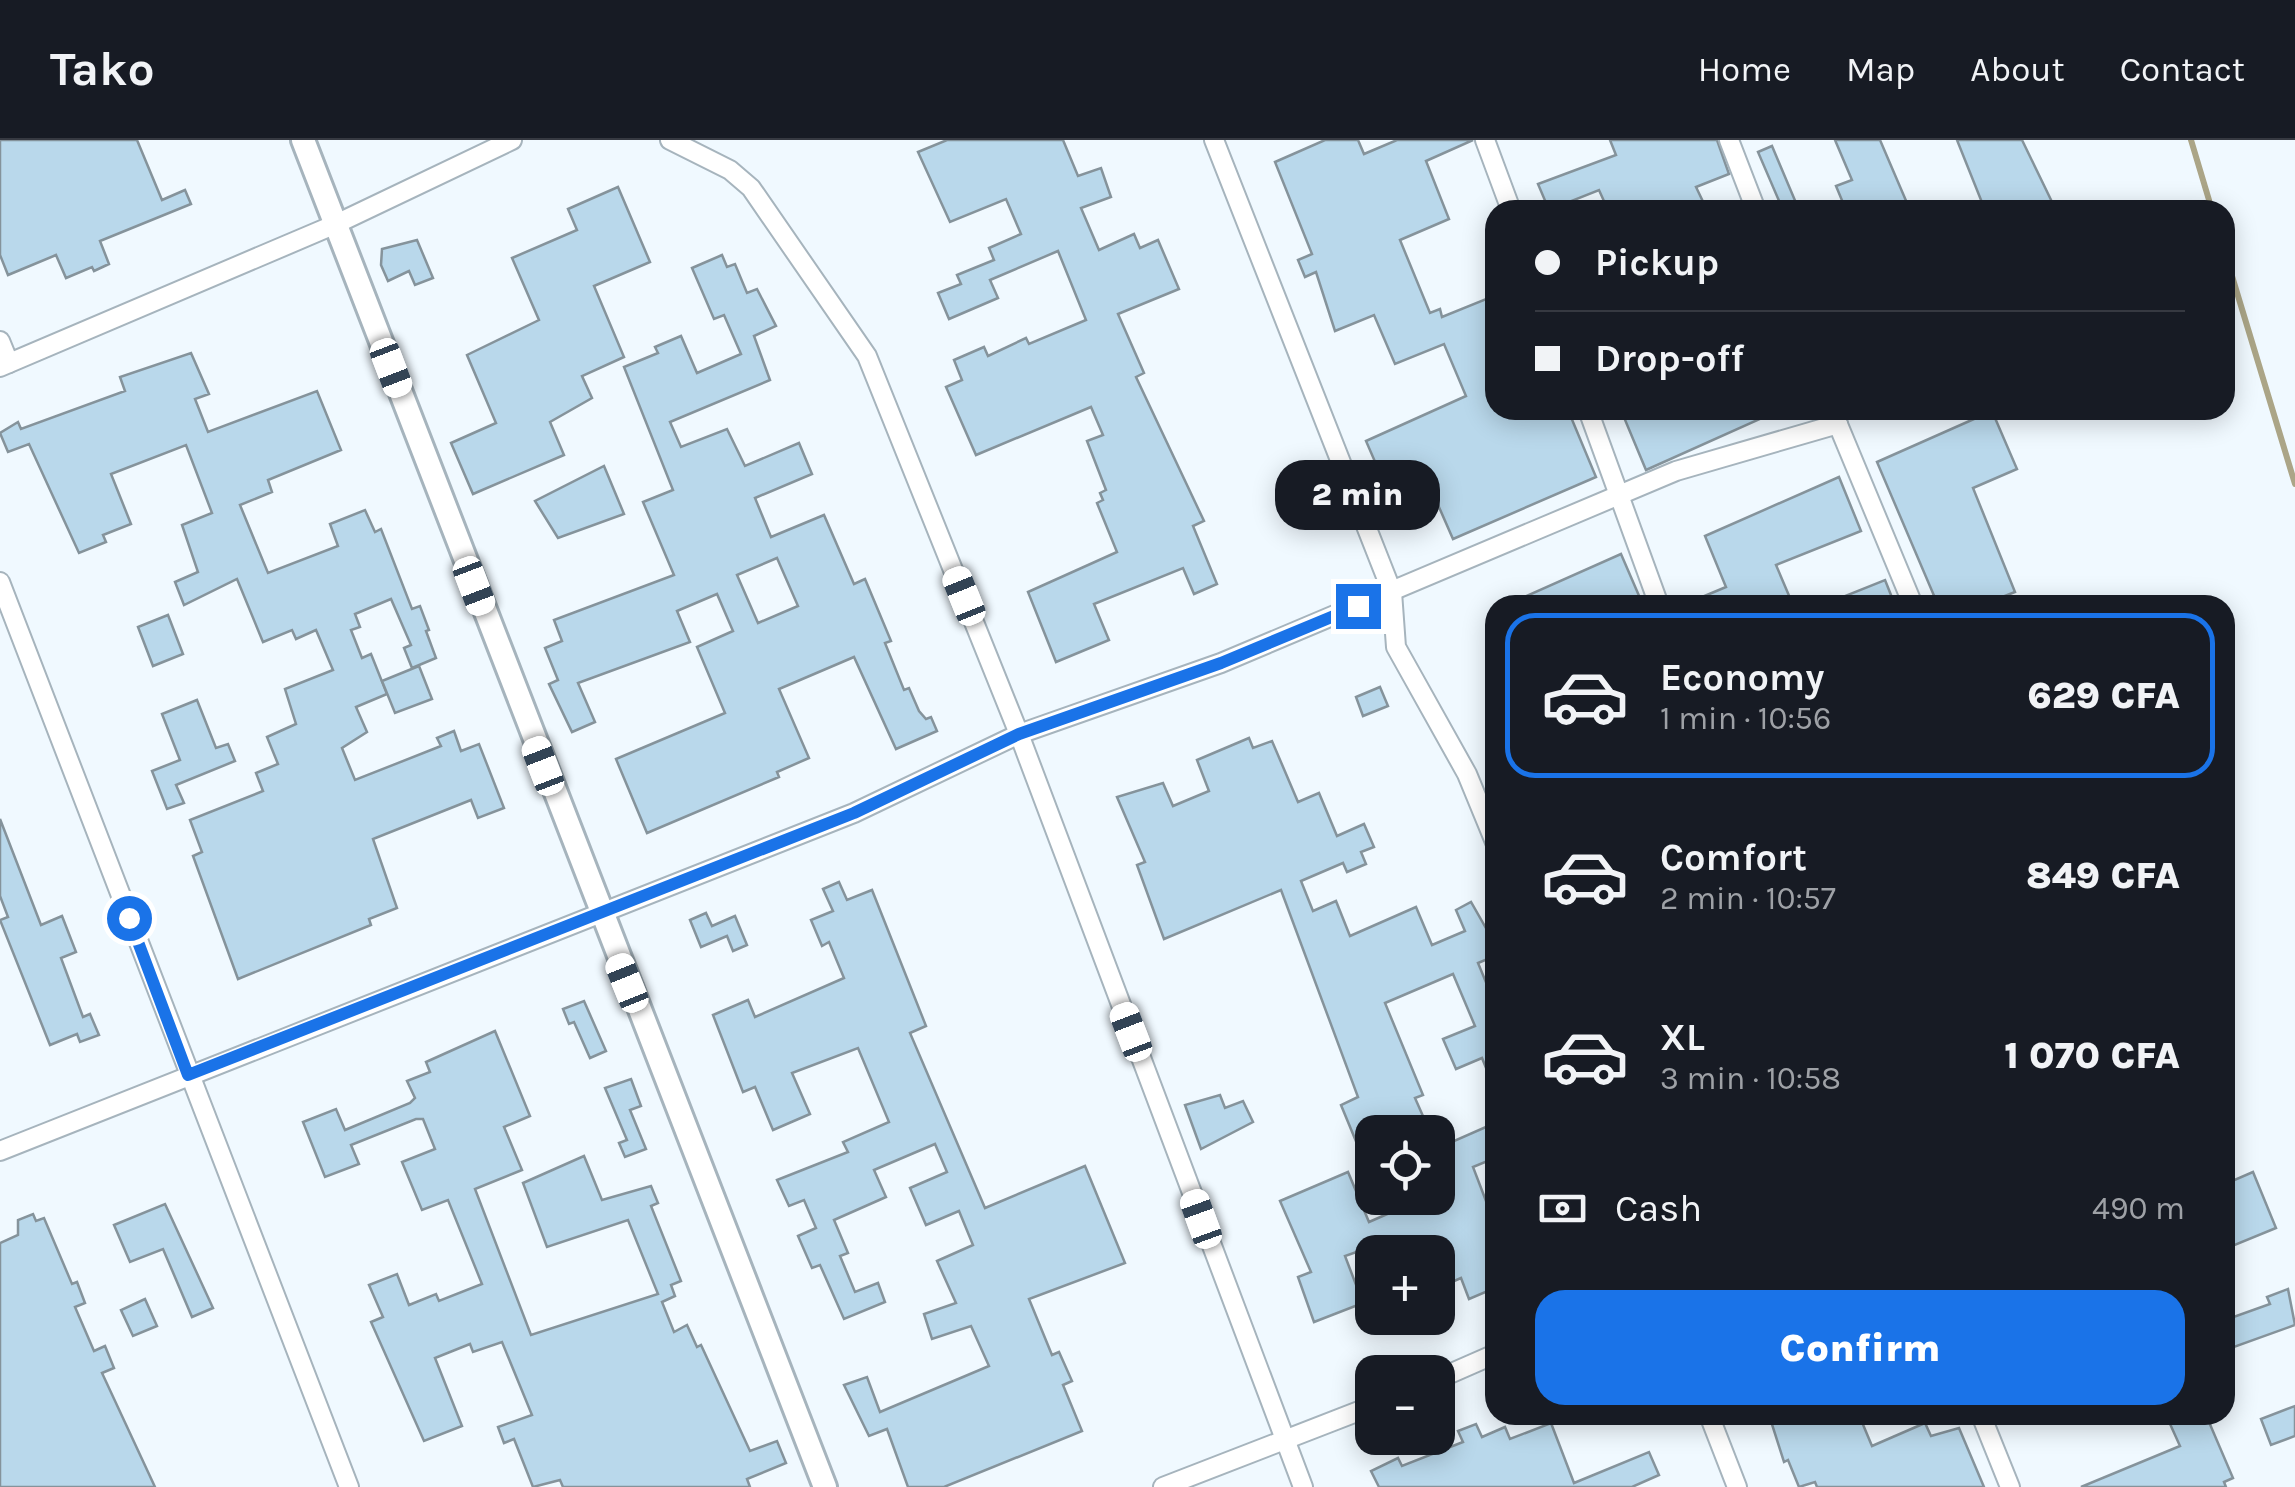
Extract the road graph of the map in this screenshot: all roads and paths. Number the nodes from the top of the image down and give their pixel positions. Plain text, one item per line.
1 (303, 140) edge
2 (512, 140) edge
3 (670, 140) edge
4 (1214, 140) edge
5 (1485, 140) edge
6 (1728, 140) edge
7 (1506, 200) edge
8 (1752, 200) edge
9 (336, 224) junction
10 (0, 341) edge
11 (4, 365) edge
12 (1591, 420) edge
13 (1826, 420) edge
14 (1836, 420) edge
15 (1616, 496) junction
16 (0, 582) edge
17 (1392, 592) junction
18 (1655, 595) edge
19 (1909, 595) edge
20 (1019, 734) junction
21 (1485, 818) edge
22 (599, 911) junction
23 (188, 1075) junction
24 (0, 1151) edge
25 (1485, 1358) edge
26 (1455, 1371) edge
27 (1355, 1413) edge
28 (1713, 1425) edge
29 (1985, 1425) edge
30 (1285, 1443) junction
31 (349, 1487) edge
32 (825, 1487) edge
33 (1163, 1487) edge
34 (1303, 1487) edge
35 (1737, 1487) edge
36 (2010, 1487) edge

1 - 9 street
2 - 9 street
3 - 20 street
4 - 17 street
5 - 7 street
6 - 8 street
9 - 11 street
9 - 22 street
10 - 11 street
12 - 15 street
13 - 15 street
14 - 19 street
15 - 17 street
15 - 18 street
16 - 23 street
17 - 20 street
17 - 21 street
20 - 22 street
20 - 30 street
22 - 23 street
22 - 32 street
23 - 24 street
23 - 31 street
25 - 26 street
27 - 30 street
28 - 35 street
29 - 36 street
30 - 33 street
30 - 34 street

